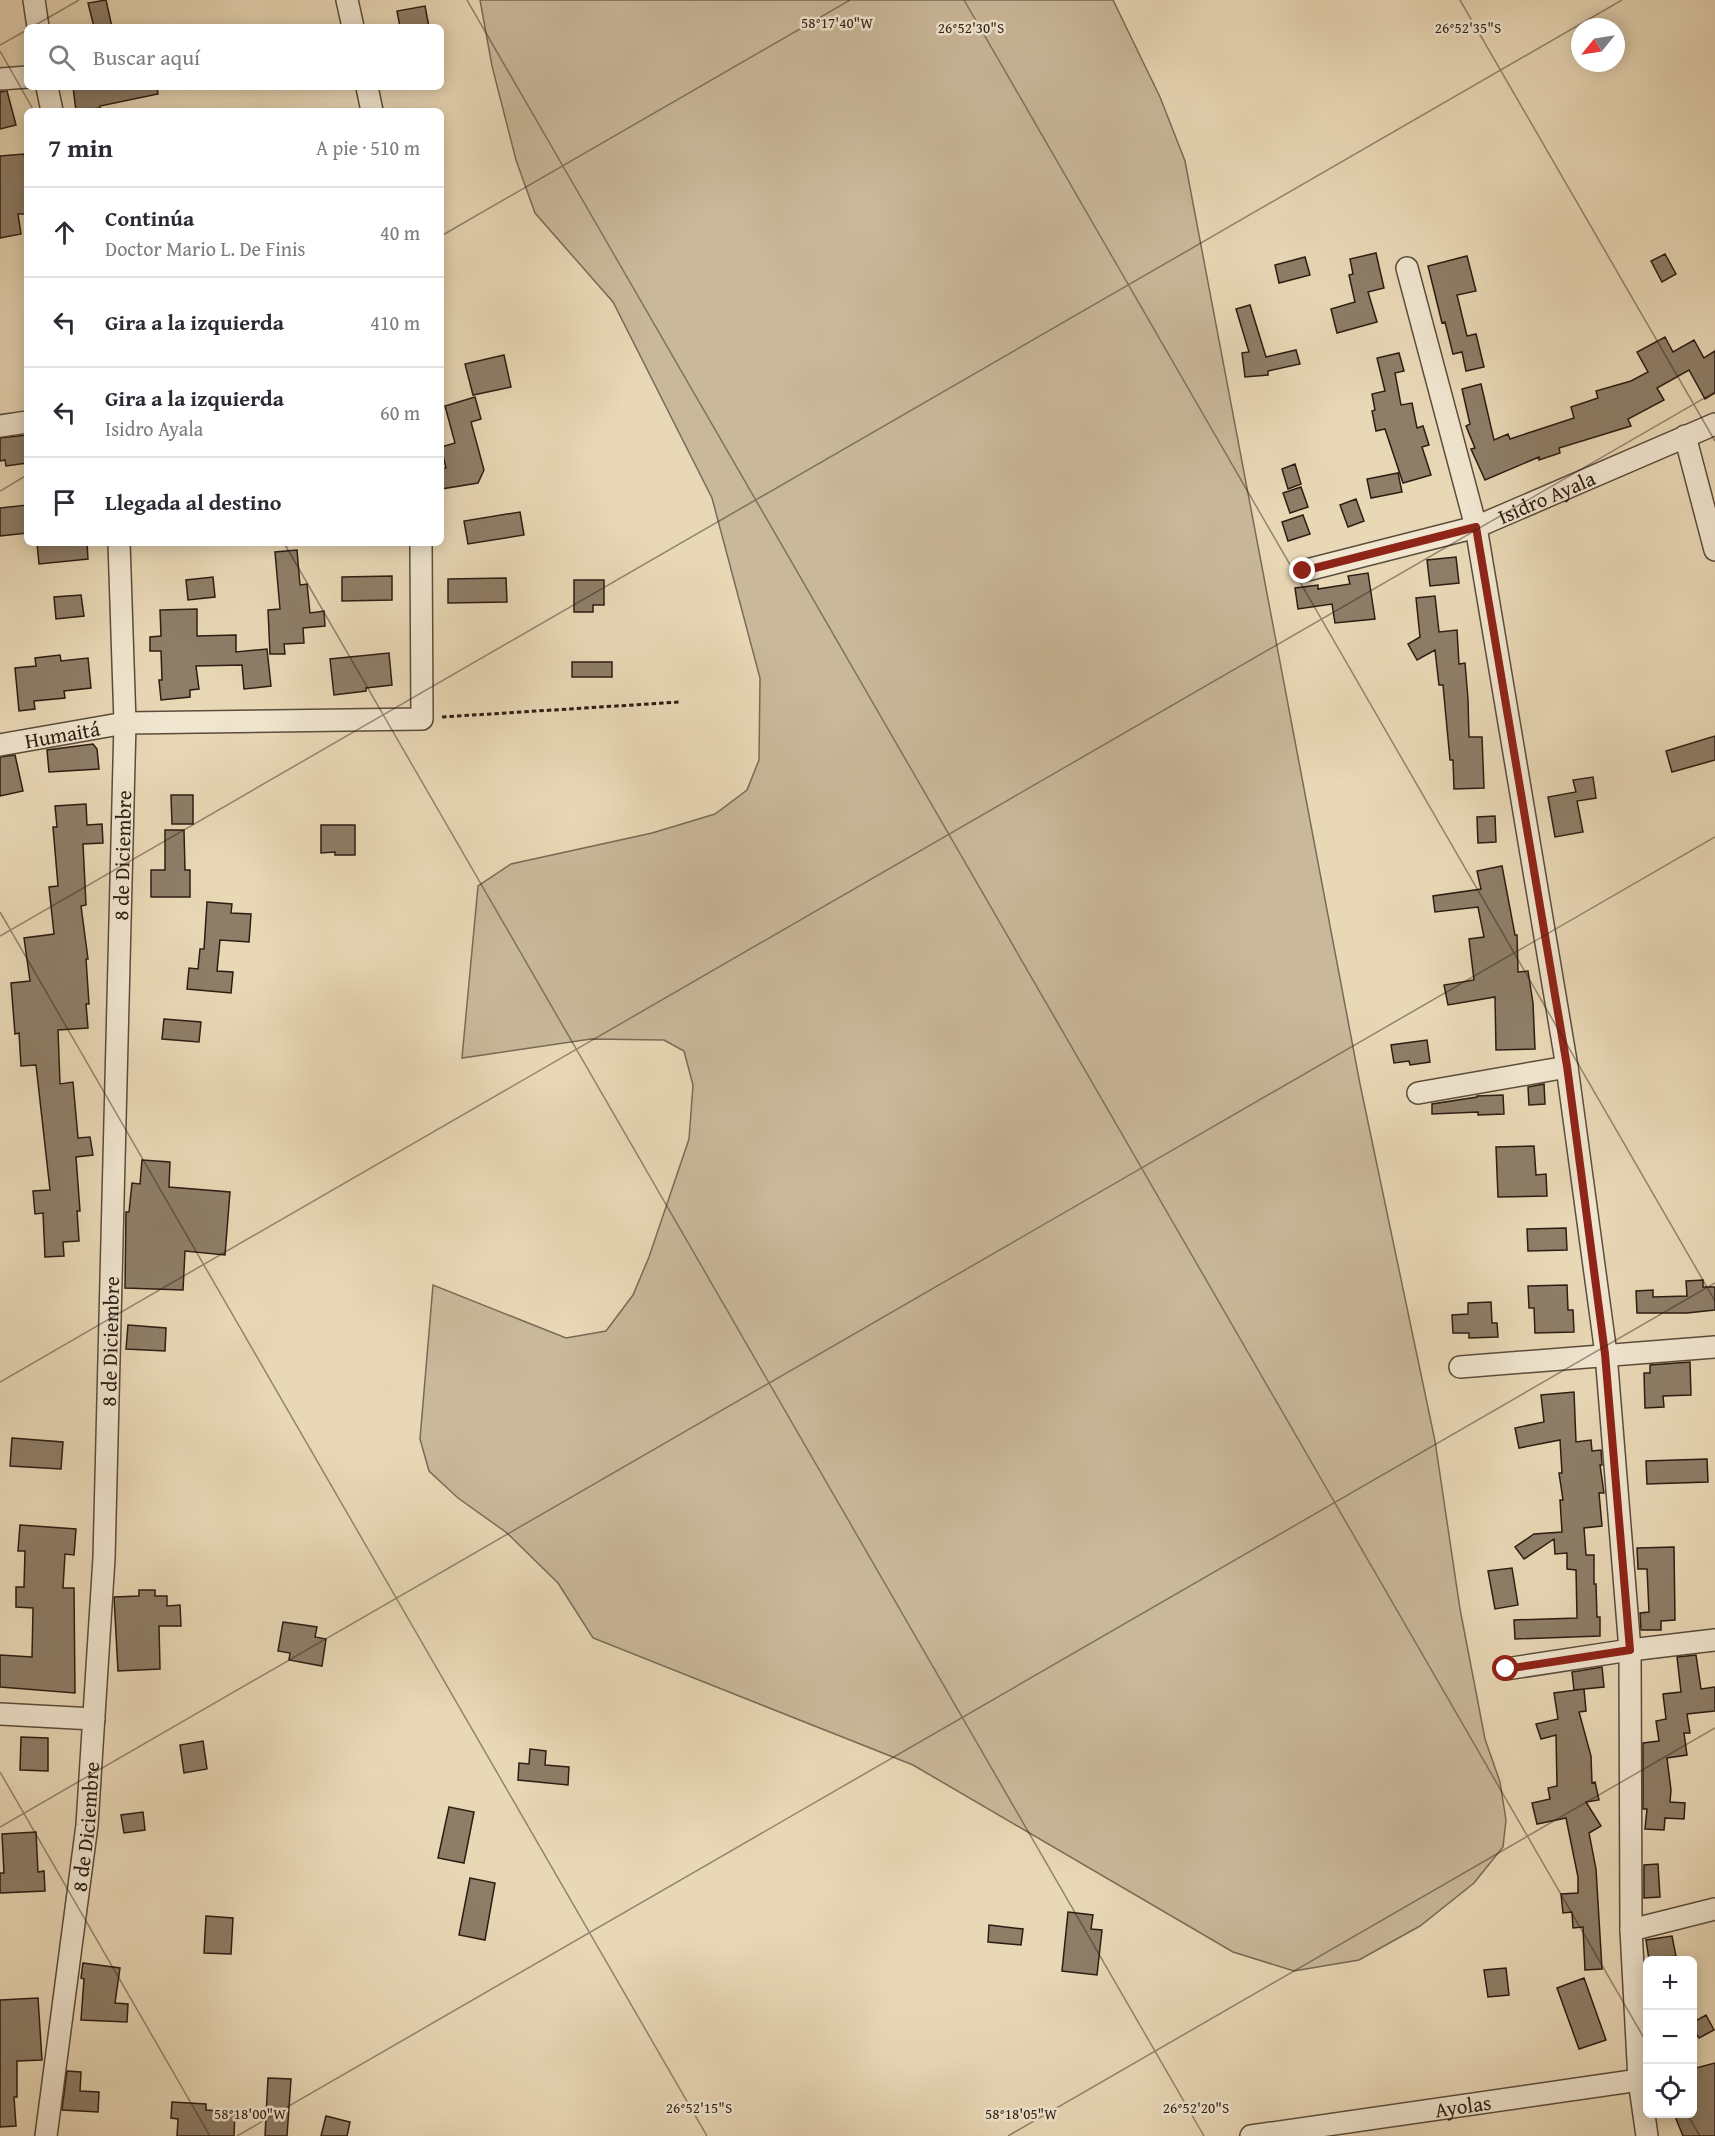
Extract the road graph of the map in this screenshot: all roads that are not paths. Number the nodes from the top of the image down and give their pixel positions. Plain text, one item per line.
1 (34, 0) edge
2 (347, 0) edge
3 (38, 24) edge
4 (352, 24) edge
5 (24, 78) edge
6 (0, 80) edge
7 (47, 90) edge
8 (368, 90) edge
9 (51, 108) edge
10 (371, 108) edge
11 (1407, 268) dead end
12 (24, 422) edge
13 (1715, 424) edge
14 (0, 426) edge
15 (1685, 436) junction
16 (1476, 527) junction
17 (119, 546) edge
18 (421, 546) edge
19 (1715, 549) edge
20 (1303, 571) dead end
21 (125, 723) junction
22 (0, 745) edge
23 (1567, 1066) junction
24 (1418, 1093) dead end
25 (1715, 1347) edge
26 (1605, 1354) junction
27 (1460, 1367) dead end
28 (1715, 1640) edge
29 (1630, 1650) junction
30 (1506, 1669) dead end
31 (0, 1714) edge
32 (94, 1719) junction
33 (1715, 1909) edge
34 (1631, 1930) junction
35 (1639, 2080) junction
36 (46, 2136) edge
37 (1251, 2136) edge
38 (1647, 2136) edge

1 - 3 street
2 - 4 street
5 - 6 street
7 - 9 street
8 - 10 street
11 - 16 street
12 - 14 street
13 - 15 street, Isidro Ayala
15 - 16 street, Isidro Ayala
15 - 19 street
16 - 20 street, Isidro Ayala
16 - 23 street
17 - 21 street, 8 de Diciembre
18 - 21 street, Humaitá
21 - 22 street, Humaitá
21 - 32 street, 8 de Diciembre
23 - 24 street
23 - 26 street
25 - 26 street
26 - 27 street
26 - 29 street
28 - 29 street
29 - 30 street
29 - 34 street
31 - 32 street
32 - 36 street, 8 de Diciembre
33 - 34 street
34 - 35 street
35 - 37 street, Ayolas
35 - 38 street

